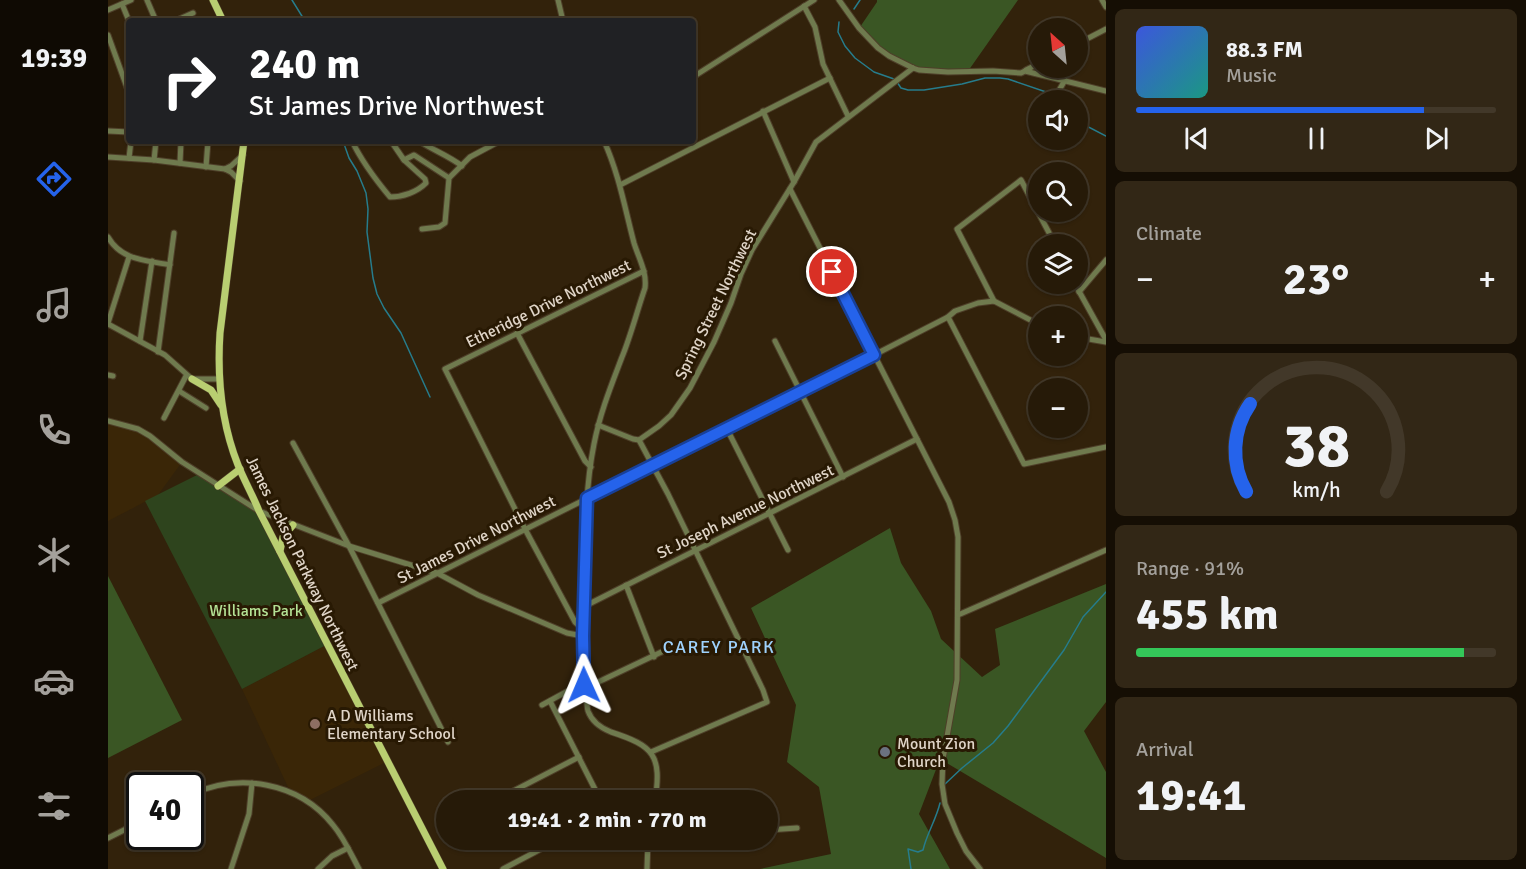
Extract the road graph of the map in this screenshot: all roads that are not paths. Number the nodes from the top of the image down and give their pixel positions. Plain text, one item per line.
1 (132, 0) edge
2 (147, 0) edge
3 (213, 0) edge
4 (558, 0) edge
5 (814, 0) edge
6 (839, 0) edge
7 (1102, 0) edge
8 (122, 4) junction
9 (804, 6) junction
10 (1106, 7) edge
11 (108, 10) edge
12 (193, 13) dead end
13 (128, 18) edge
14 (155, 18) edge
15 (182, 18) edge
16 (222, 18) edge
17 (562, 18) edge
18 (1106, 29) edge
19 (109, 38) edge
20 (1088, 38) edge
21 (913, 68) junction
22 (1028, 69) edge
23 (1025, 71) junction
24 (696, 75) edge
25 (830, 78) junction
26 (1065, 80) junction
27 (126, 85) edge
28 (1059, 90) edge
29 (1106, 91) edge
30 (763, 111) junction
31 (848, 116) junction
32 (108, 131) edge
33 (126, 132) edge
34 (131, 144) edge
35 (156, 144) edge
36 (181, 144) edge
37 (208, 144) edge
38 (244, 144) edge
39 (354, 144) edge
40 (394, 144) edge
41 (424, 144) edge
42 (494, 144) edge
43 (605, 144) edge
44 (243, 155) junction
45 (108, 158) edge
46 (129, 158) junction
47 (154, 160) junction
48 (404, 160) junction
49 (180, 164) junction
50 (462, 166) junction
51 (206, 167) junction
52 (225, 169) junction
53 (449, 177) junction
54 (240, 181) junction
55 (794, 182) junction
56 (620, 185) junction
57 (790, 189) junction
58 (422, 229) dead end
59 (174, 233) dead end
60 (1050, 234) edge
61 (108, 237) edge
62 (129, 257) junction
63 (1106, 260) edge
64 (152, 261) junction
65 (170, 265) junction
66 (644, 271) junction
67 (1088, 281) edge
68 (1080, 294) edge
69 (994, 301) junction
70 (948, 317) junction
71 (1028, 319) edge
72 (108, 323) edge
73 (518, 333) junction
74 (1088, 339) edge
75 (140, 341) junction
76 (775, 341) dead end
77 (1106, 341) edge
78 (158, 352) junction
79 (874, 355) junction
80 (189, 378) junction
81 (219, 379) junction
82 (178, 392) junction
83 (800, 392) junction
84 (206, 408) dead end
85 (222, 408) junction
86 (164, 418) dead end
87 (108, 421) edge
88 (598, 425) junction
89 (727, 429) junction
90 (917, 439) junction
91 (639, 440) junction
92 (293, 443) dead end
93 (1106, 447) edge
94 (652, 466) junction
95 (591, 467) junction
96 (240, 469) junction
97 (843, 477) junction
98 (218, 486) junction
99 (587, 498) junction
100 (260, 511) junction
101 (770, 514) junction
102 (293, 525) junction
103 (525, 529) junction
104 (349, 546) junction
105 (695, 550) junction
106 (788, 550) dead end
107 (1106, 550) edge
108 (280, 551) junction
109 (437, 573) junction
110 (626, 585) junction
111 (378, 603) junction
112 (584, 604) junction
113 (958, 615) junction
114 (583, 633) junction
115 (672, 647) dead end
116 (654, 657) junction
117 (584, 685) junction
118 (550, 701) junction
119 (542, 705) dead end
120 (448, 742) dead end
121 (651, 752) junction
122 (579, 757) junction
123 (252, 783) junction
124 (204, 790) edge
125 (515, 790) edge
126 (596, 790) edge
127 (656, 790) edge
128 (797, 828) dead end
129 (126, 829) edge
130 (778, 829) edge
131 (108, 838) edge
132 (348, 848) junction
133 (539, 850) edge
134 (648, 850) edge
135 (231, 869) edge
136 (318, 869) edge
137 (359, 869) edge
138 (443, 869) edge
139 (503, 869) edge
140 (647, 869) edge
141 (980, 869) edge

1 - 8 street
2 - 14 street
3 - 16 main road
4 - 17 street
5 - 9 street
6 - 21 street
7 - 10 street
8 - 11 street
8 - 13 street
9 - 24 street
9 - 25 street
12 - 15 street
18 - 20 street
19 - 27 street
21 - 23 street
21 - 31 street, Spring Street Northwest
22 - 23 street
23 - 26 street
25 - 30 street
25 - 31 street
26 - 28 street
26 - 29 street
30 - 55 street
30 - 56 street
31 - 55 street, Spring Street Northwest
32 - 33 street
34 - 46 street
35 - 47 street
36 - 49 street
37 - 51 street
38 - 44 main road, James Jackson Parkway Northwest
39 - 48 street
40 - 48 street
41 - 50 street
42 - 50 street
43 - 56 street
44 - 52 street
44 - 54 main road, James Jackson Parkway Northwest
45 - 46 street
46 - 47 street
47 - 49 street
48 - 53 street
49 - 51 street
50 - 53 street
51 - 52 street
52 - 54 street
53 - 58 street
54 - 81 main road, James Jackson Parkway Northwest
55 - 57 street, Spring Street Northwest
56 - 66 street
57 - 79 street
57 - 91 street, Spring Street Northwest
59 - 65 street
60 - 69 street
61 - 62 street
62 - 64 street
62 - 72 street
63 - 67 street
64 - 65 street
64 - 75 street
65 - 78 street
66 - 73 street, Etheridge Drive Northwest
66 - 88 street
68 - 77 street
69 - 70 street, St James Drive Northwest
69 - 71 street
70 - 79 street, St James Drive Northwest
70 - 93 street
72 - 75 street
73 - 95 street
73 - 103 street, Etheridge Drive Northwest
74 - 77 street
75 - 78 street
76 - 83 street
78 - 80 street
79 - 83 street, St James Drive Northwest
79 - 90 street
80 - 81 street
80 - 82 street
80 - 85 main road
81 - 85 main road, James Jackson Parkway Northwest
82 - 84 street
82 - 86 street
83 - 89 street, St James Drive Northwest
83 - 97 street
85 - 96 main road, James Jackson Parkway Northwest
87 - 98 street
88 - 91 street
88 - 95 street
89 - 94 street, St James Drive Northwest
89 - 101 street
90 - 97 street, St Joseph Avenue Northwest
90 - 113 street
91 - 94 street
92 - 104 street
94 - 99 street, St James Drive Northwest
94 - 105 street
95 - 99 street
96 - 98 main road
96 - 100 main road, James Jackson Parkway Northwest
97 - 101 street, St Joseph Avenue Northwest
98 - 100 street
99 - 103 street, St James Drive Northwest
99 - 112 street
100 - 102 street
100 - 108 main road, James Jackson Parkway Northwest
101 - 105 street, St Joseph Avenue Northwest
101 - 106 street
102 - 104 street
102 - 108 main road
103 - 109 street, St James Drive Northwest
103 - 114 street
104 - 109 street
104 - 111 street
105 - 110 street, St Joseph Avenue Northwest
105 - 121 street
107 - 113 street
108 - 138 main road, James Jackson Parkway Northwest
109 - 111 street, St James Drive Northwest
109 - 114 street
110 - 112 street, St Joseph Avenue Northwest
110 - 116 street
111 - 120 street
112 - 114 street
113 - 141 street
114 - 117 street
115 - 116 street
116 - 117 street
117 - 118 street
117 - 121 street
118 - 119 street
118 - 122 street
121 - 127 street
122 - 125 street
122 - 126 street
123 - 124 street
123 - 132 street
123 - 135 street
128 - 130 street
129 - 131 street
132 - 136 street
132 - 137 street
133 - 139 street
134 - 140 street

